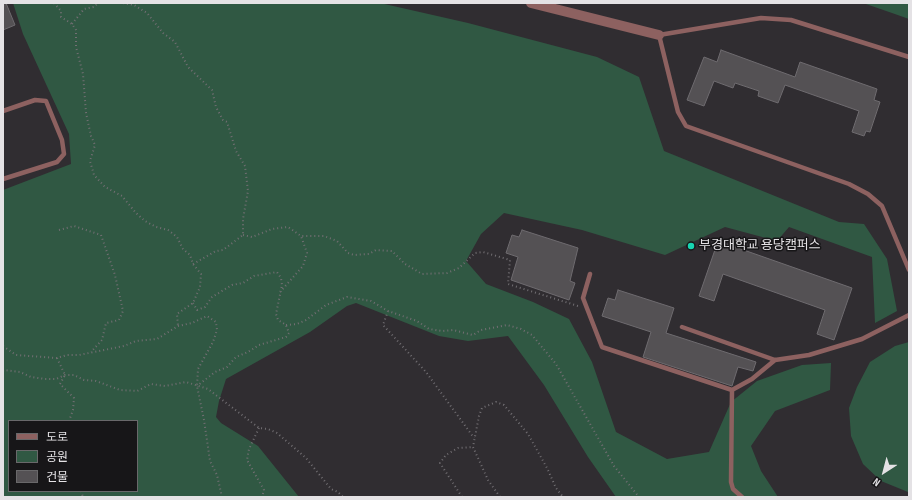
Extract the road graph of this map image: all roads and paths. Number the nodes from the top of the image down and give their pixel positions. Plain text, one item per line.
1 (54, 3) edge
2 (98, 3) edge
3 (123, 3) edge
4 (531, 3) edge
5 (72, 24) junction
6 (659, 35) junction
7 (909, 57) edge
8 (3, 111) edge
9 (3, 180) edge
10 (59, 230) dead end
11 (243, 235) junction
12 (300, 236) junction
13 (193, 264) junction
14 (909, 270) edge
15 (590, 274) dead end
16 (280, 293) junction
17 (193, 303) junction
18 (587, 309) junction
19 (388, 311) junction
20 (909, 315) edge
21 (286, 325) junction
22 (178, 326) junction
23 (682, 327) dead end
24 (3, 346) edge
25 (90, 352) junction
26 (57, 358) junction
27 (775, 360) junction
28 (3, 371) edge
29 (65, 375) junction
30 (197, 386) junction
31 (732, 390) junction
32 (69, 420) edge
33 (259, 428) junction
34 (474, 439) junction
35 (474, 447) junction
36 (222, 497) edge
37 (262, 497) edge
38 (343, 497) edge
39 (352, 497) edge
40 (462, 497) edge
41 (500, 497) edge
42 (562, 497) edge
43 (639, 497) edge
44 (742, 497) edge

1 - 5 path
2 - 5 path
3 - 11 path
4 - 6 street
5 - 13 path
6 - 7 lane
6 - 14 lane
8 - 9 lane
10 - 25 path
11 - 12 path
11 - 13 path
12 - 16 path
12 - 18 path
13 - 17 path
15 - 18 lane
16 - 17 path
16 - 21 path
17 - 22 path
18 - 31 lane
19 - 21 path
19 - 34 path
19 - 43 path
20 - 27 lane
21 - 30 path
22 - 25 path
22 - 30 path
23 - 27 lane
24 - 26 path
25 - 26 path
26 - 29 path
27 - 31 lane
28 - 29 path
29 - 30 path
29 - 32 path
30 - 33 path
30 - 36 path
31 - 44 lane
33 - 37 path
33 - 38 path
34 - 35 path
34 - 42 path
35 - 40 path
35 - 41 path
38 - 39 path

